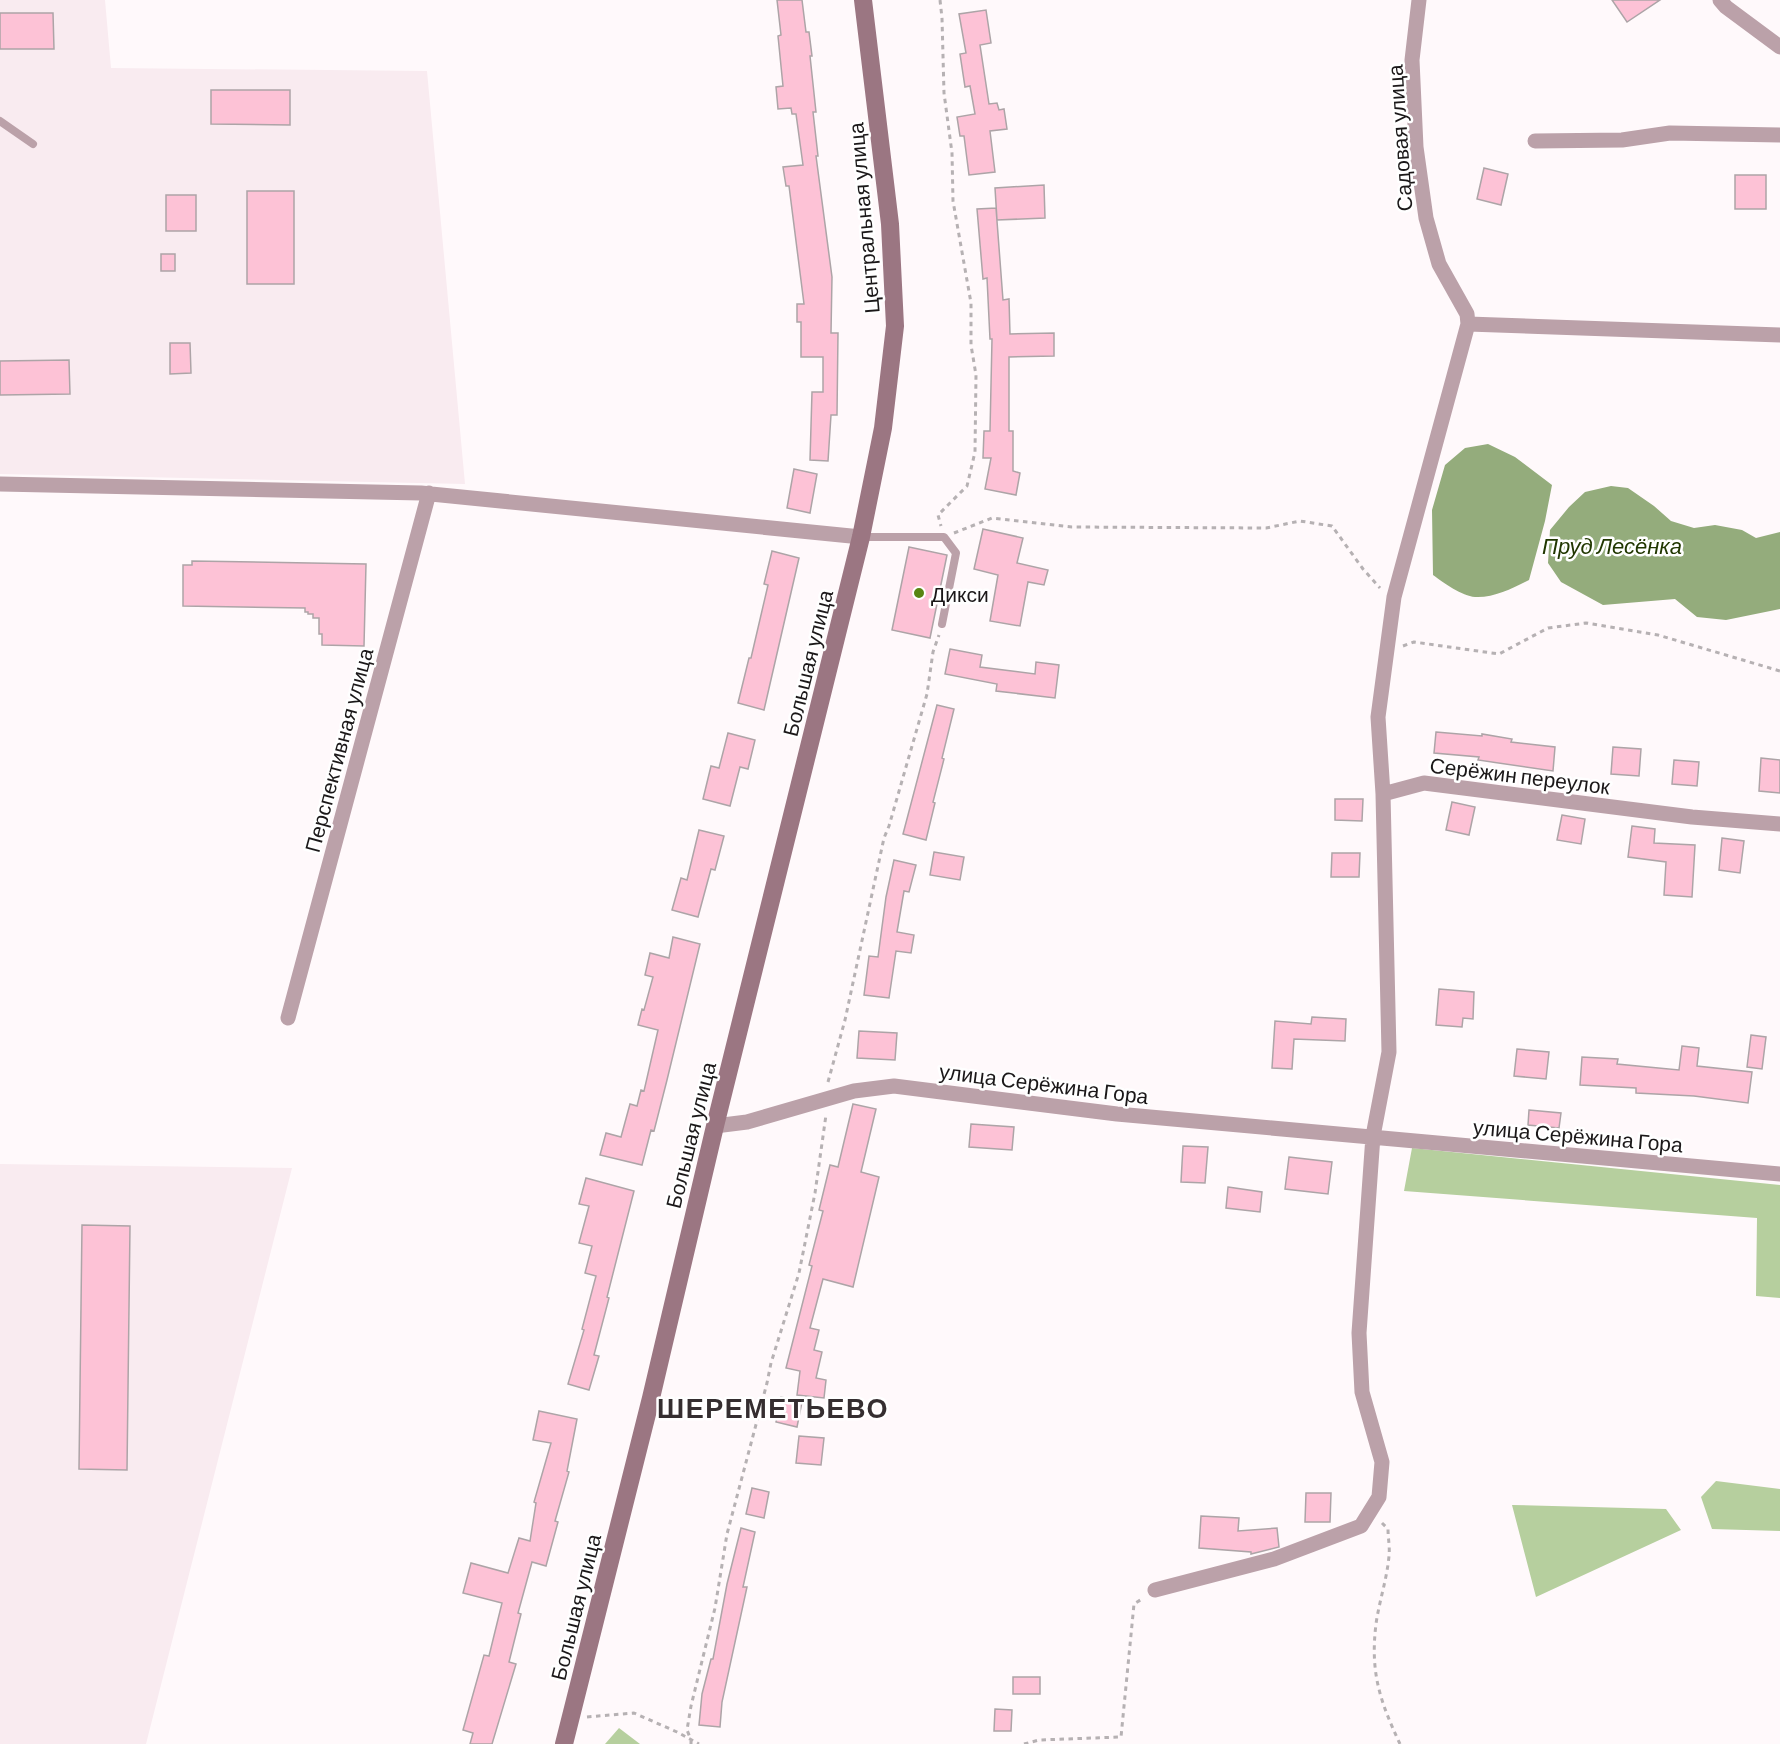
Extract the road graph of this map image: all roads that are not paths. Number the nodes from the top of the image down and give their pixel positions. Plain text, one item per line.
1 (863, 0) edge
2 (1419, 0) edge
3 (1720, 0) edge
4 (1780, 47) edge
5 (0, 121) edge
6 (1780, 135) edge
7 (1535, 141) dead end
8 (33, 144) dead end
9 (1468, 324) junction
10 (1780, 335) edge
11 (0, 484) edge
12 (429, 493) junction
13 (861, 537) junction
14 (942, 624) road end
15 (1383, 794) junction
16 (1780, 824) edge
17 (288, 1018) dead end
18 (715, 1126) junction
19 (1373, 1136) junction
20 (1780, 1174) edge
21 (1155, 1590) road end
22 (564, 1744) edge

1 - 13 street, Центральная улица
2 - 9 street, Садовая улица
3 - 4 street
5 - 8 lane
6 - 7 street
9 - 10 street
9 - 15 street
11 - 12 street
12 - 13 street
12 - 17 street, Перспективная улица
13 - 14 lane
13 - 18 street, Большая улица
15 - 16 street, Серёжин переулок
15 - 19 street
18 - 19 street, улица Серёжина Гора
18 - 22 street, Большая улица
19 - 20 street, улица Серёжина Гора
19 - 21 street

